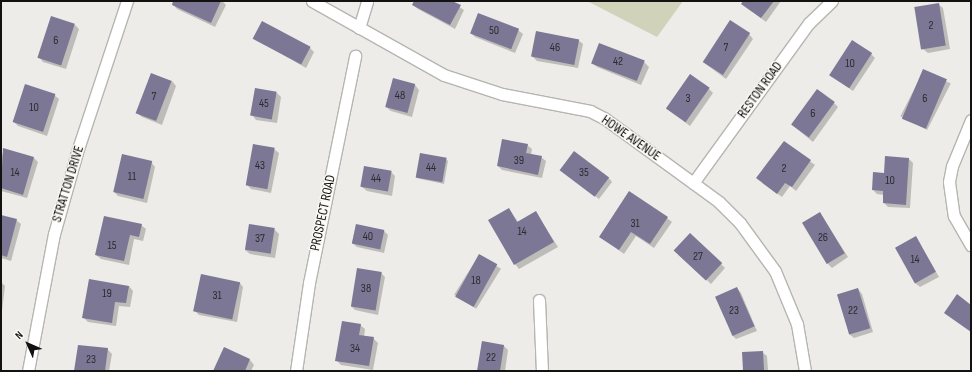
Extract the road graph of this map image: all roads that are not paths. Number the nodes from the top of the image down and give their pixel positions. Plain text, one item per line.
1 (127, 1) edge
2 (312, 1) edge
3 (367, 1) edge
4 (832, 1) edge
5 (359, 28) junction
6 (354, 56) dead end
7 (971, 120) edge
8 (693, 183) junction
9 (971, 245) edge
10 (539, 300) dead end
11 (28, 371) edge
12 (296, 371) edge
13 (542, 371) edge
14 (805, 371) edge

1 - 11 street, STRATTON DRIVE
2 - 5 street, HOWE AVENUE
3 - 5 street
4 - 8 street, RESTON ROAD
5 - 8 street, HOWE AVENUE
6 - 12 street, PROSPECT ROAD
7 - 9 street
8 - 14 street, HOWE AVENUE
10 - 13 street

